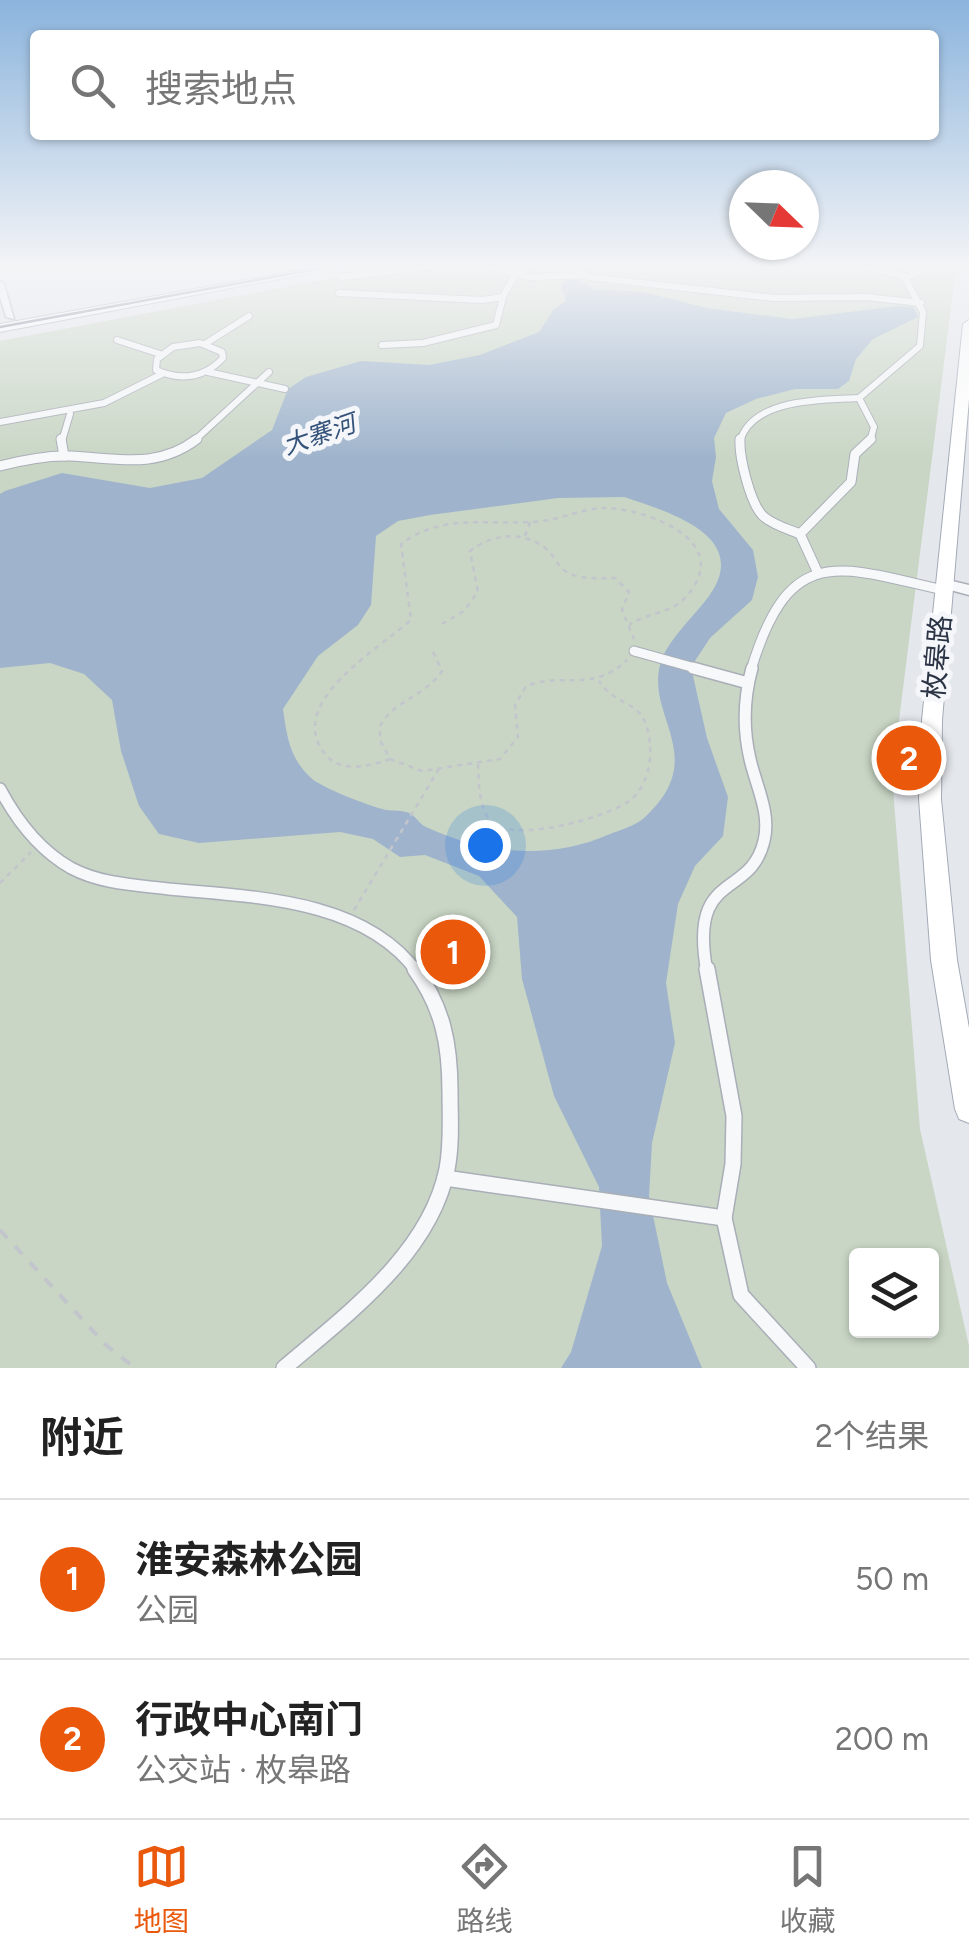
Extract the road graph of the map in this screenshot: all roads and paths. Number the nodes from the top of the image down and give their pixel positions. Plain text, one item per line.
1 (226, 331) edge
2 (471, 331) edge
3 (922, 331) edge
4 (968, 331) edge
5 (117, 340) dead end
6 (205, 344) junction
7 (382, 346) dead end
8 (160, 354) junction
9 (207, 372) junction
10 (269, 372) dead end
11 (162, 374) junction
12 (254, 382) junction
13 (286, 389) dead end
14 (859, 398) junction
15 (70, 414) junction
16 (0, 422) edge
17 (64, 456) junction
18 (0, 466) edge
19 (530, 522) junction
20 (800, 534) junction
21 (525, 538) junction
22 (817, 571) junction
23 (969, 580) edge
24 (944, 583) junction
25 (969, 590) edge
26 (442, 624) dead end
27 (628, 626) junction
28 (634, 651) junction
29 (433, 652) dead end
30 (598, 680) junction
31 (748, 683) junction
32 (390, 758) junction
33 (478, 763) junction
34 (441, 765) junction
35 (0, 788) edge
36 (38, 845) junction
37 (0, 882) edge
38 (348, 920) junction
39 (969, 1110) edge
40 (445, 1178) junction
41 (724, 1218) junction
42 (0, 1230) edge
43 (135, 1368) edge
44 (284, 1368) edge
45 (808, 1368) edge

1 - 6 street
2 - 7 street
3 - 14 street
4 - 24 main road, 枚皋路
5 - 8 street
6 - 8 street
6 - 9 street
8 - 11 street
9 - 11 street
9 - 12 street
10 - 12 street
11 - 15 street
12 - 13 street
12 - 17 street
14 - 20 street
14 - 20 street
15 - 16 street
15 - 17 street
17 - 18 street
19 - 21 path
19 - 27 path
19 - 32 path
20 - 22 street
21 - 26 path
21 - 27 path
22 - 24 street
22 - 31 street
23 - 24 street
24 - 25 street
24 - 39 main road, 枚皋路
27 - 28 path
28 - 30 path
28 - 31 street
29 - 32 path
30 - 33 path
30 - 33 path
31 - 41 street
32 - 34 path
33 - 34 path
34 - 38 path
35 - 36 street
36 - 37 path
36 - 38 street
38 - 40 street
40 - 41 street
40 - 44 street
41 - 45 street
42 - 43 path

